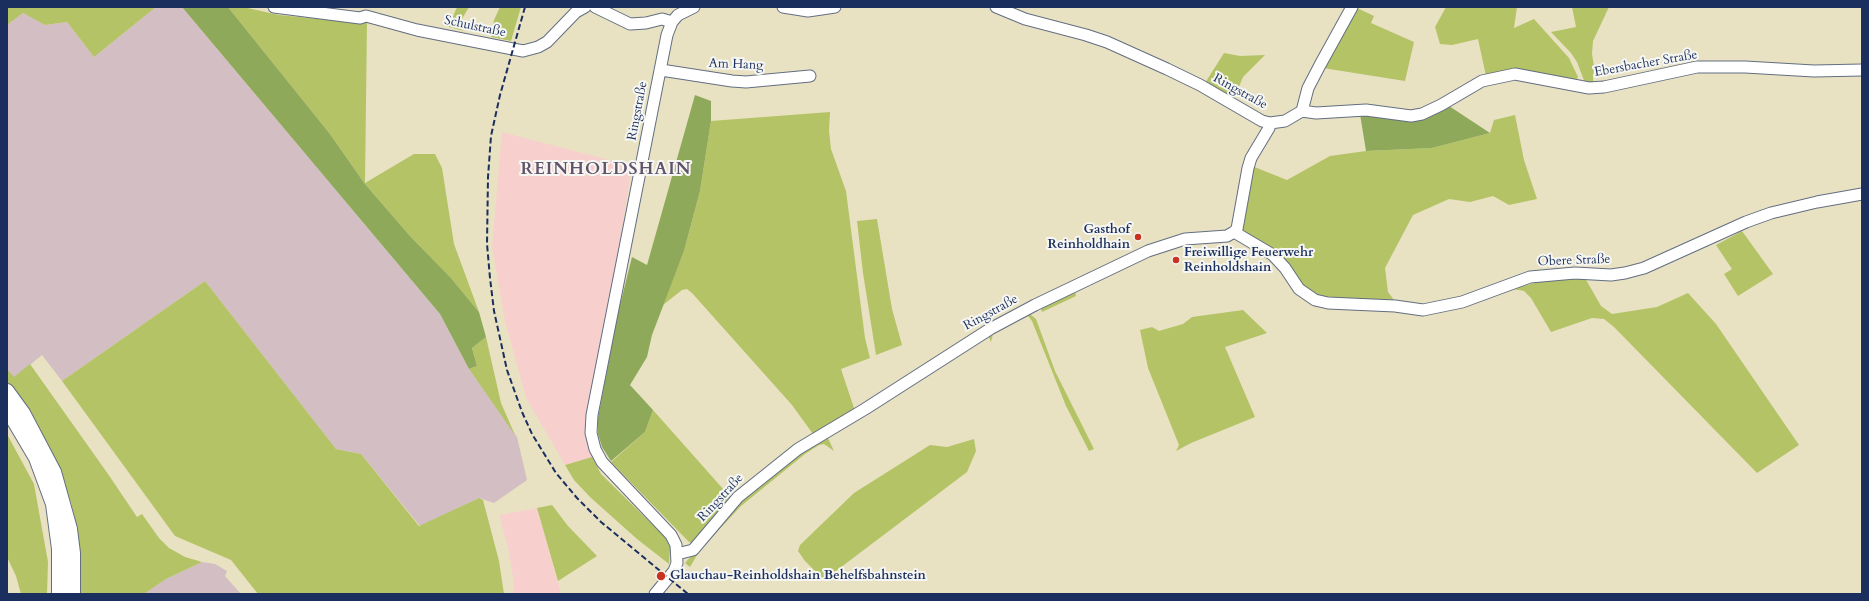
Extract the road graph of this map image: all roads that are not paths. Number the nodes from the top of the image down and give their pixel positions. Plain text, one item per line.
1 (274, 7) edge
2 (585, 7) edge
3 (595, 7) edge
4 (694, 7) edge
5 (783, 7) edge
6 (835, 7) edge
7 (996, 7) edge
8 (1352, 7) edge
9 (672, 22) junction
10 (661, 70) junction
11 (1862, 70) edge
12 (810, 76) dead end
13 (1302, 111) junction
14 (1270, 123) junction
15 (1862, 194) edge
16 (1234, 232) junction
17 (7, 391) edge
18 (7, 409) edge
19 (677, 554) junction
20 (59, 594) edge
21 (73, 594) edge
22 (655, 594) edge

1 - 2 street, Schulstraße
3 - 9 street
4 - 9 street
5 - 6 street
7 - 14 street, Ringstraße
8 - 13 street
9 - 10 street, Ringstraße
10 - 12 street, Am Hang
10 - 19 street, Ringstraße
11 - 13 street, Ebersbacher Straße
13 - 14 street, Ringstraße
14 - 16 street, Ringstraße
15 - 16 street, Obere Straße
16 - 19 street, Ringstraße
17 - 21 main road
18 - 20 main road
19 - 22 street

